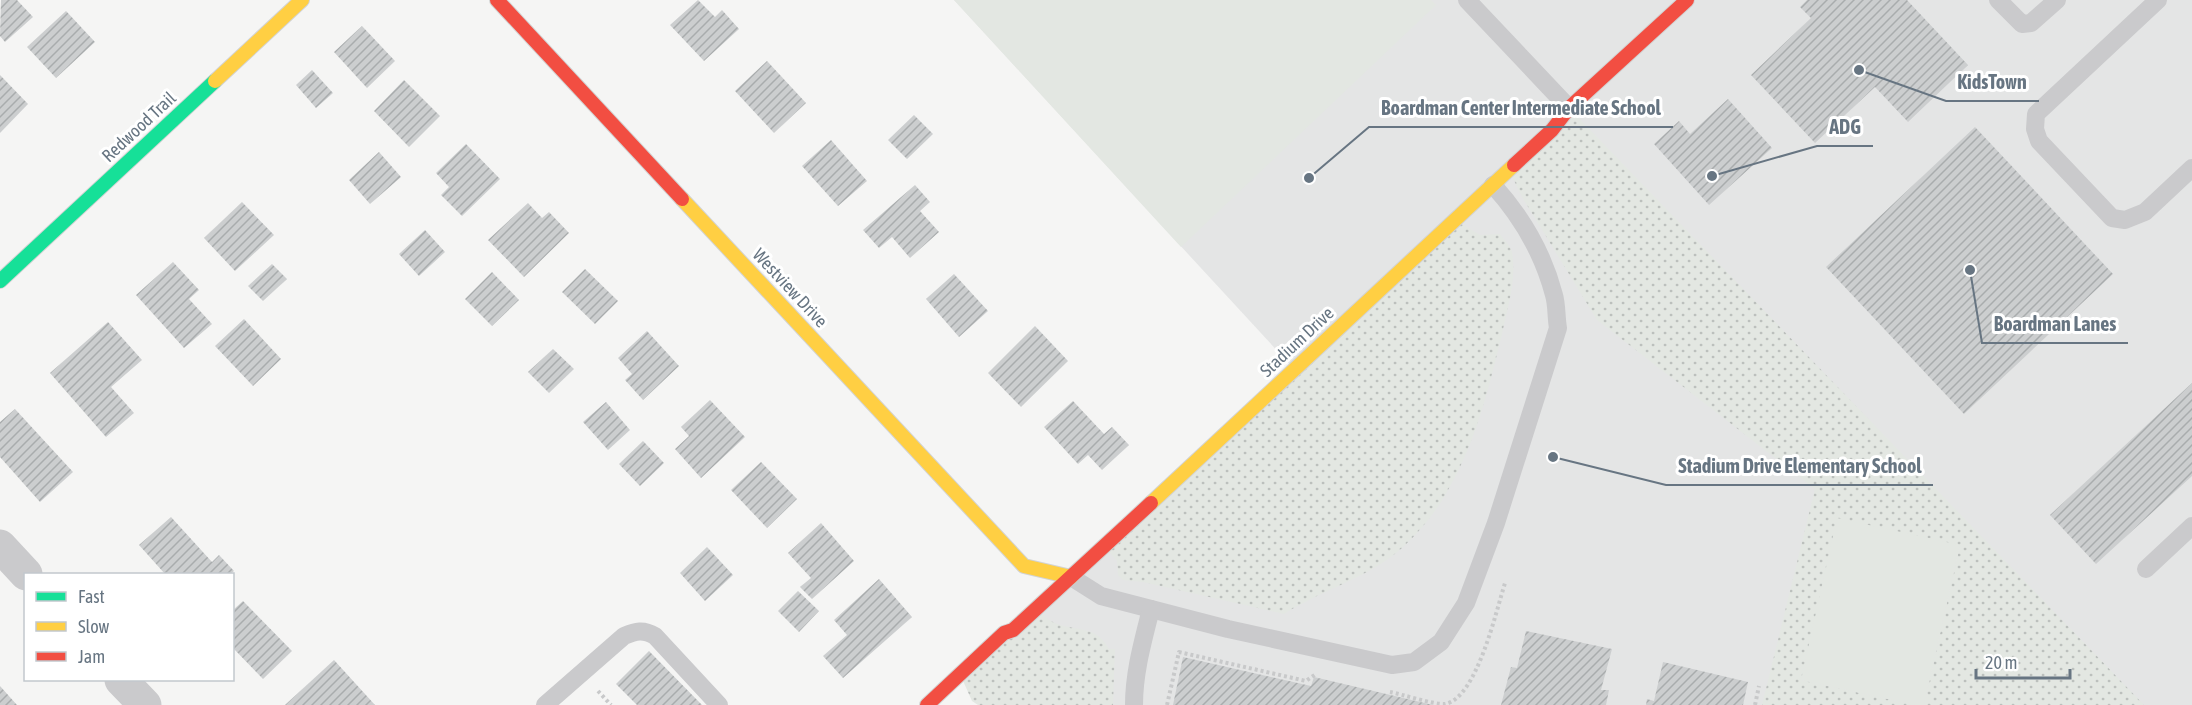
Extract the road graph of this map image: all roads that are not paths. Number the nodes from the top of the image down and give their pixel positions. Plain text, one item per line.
1 (302, 0) edge
2 (497, 0) edge
3 (1467, 0) edge
4 (1687, 0) edge
5 (1998, 0) edge
6 (2057, 0) edge
7 (2158, 0) edge
8 (1569, 108) junction
9 (2192, 168) edge
10 (1493, 185) junction
11 (0, 281) edge
12 (2192, 526) edge
13 (0, 546) edge
14 (2146, 569) dead end
15 (25, 573) edge
16 (1071, 577) junction
17 (1151, 609) junction
18 (122, 681) edge
19 (936, 703) edge
20 (145, 705) edge
21 (545, 705) edge
22 (719, 705) edge
23 (1134, 705) edge

1 - 11 street, Redwood Trail
2 - 16 street, Westview Drive
3 - 8 lane
4 - 8 street, Stadium Drive
5 - 6 lane
7 - 9 lane
8 - 10 street, Stadium Drive
10 - 16 street, Stadium Drive
10 - 17 lane
12 - 14 lane
13 - 15 street
16 - 17 lane
16 - 19 street, Stadium Drive
17 - 23 lane
18 - 20 street
21 - 22 lane

